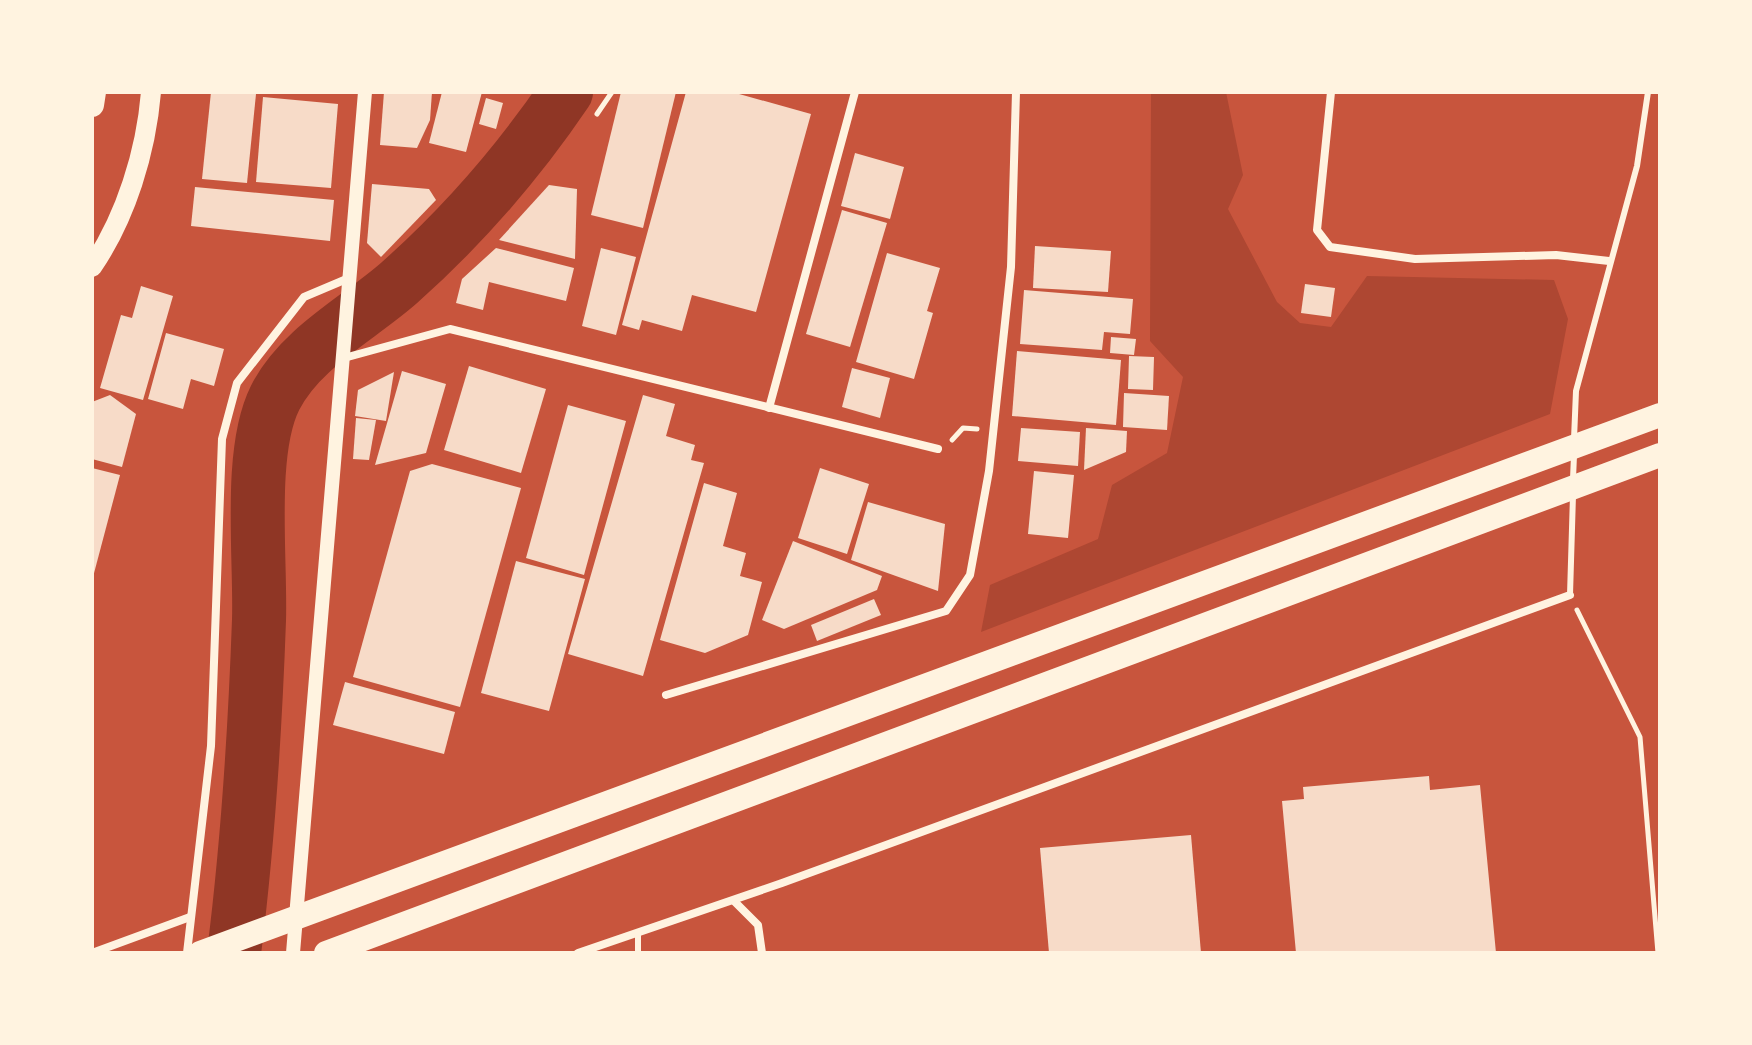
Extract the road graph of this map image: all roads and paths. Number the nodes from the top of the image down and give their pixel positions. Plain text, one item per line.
1 (94, 92) edge
2 (151, 92) edge
3 (365, 92) edge
4 (612, 92) edge
5 (855, 92) edge
6 (1016, 92) edge
7 (1331, 92) edge
8 (1648, 92) edge
9 (92, 105) edge
10 (597, 114) dead end
11 (1609, 261) junction
12 (92, 267) edge
13 (351, 277) junction
14 (344, 358) junction
15 (769, 408) junction
16 (1660, 415) edge
17 (993, 432) junction
18 (938, 449) joint
19 (1660, 455) edge
20 (1570, 595) junction
21 (666, 695) dead end
22 (734, 901) junction
23 (190, 917) junction
24 (638, 933) junction
25 (92, 953) edge
26 (187, 953) edge
27 (200, 953) edge
28 (293, 953) edge
29 (326, 953) edge
30 (578, 953) edge
31 (638, 953) edge
32 (762, 953) edge
33 (1658, 953) edge

1 - 9 highway
2 - 12 main road
3 - 13 street
4 - 10 path
5 - 15 street
6 - 17 street
7 - 11 street
8 - 11 lane
11 - 20 lane
13 - 14 street
13 - 23 street
14 - 15 street
14 - 28 street
15 - 18 street
16 - 27 highway
17 - 18 path
17 - 21 street
19 - 29 highway
20 - 22 street
20 - 33 path
22 - 24 street
22 - 32 street
23 - 25 street
23 - 26 street
24 - 30 street
24 - 31 lane

